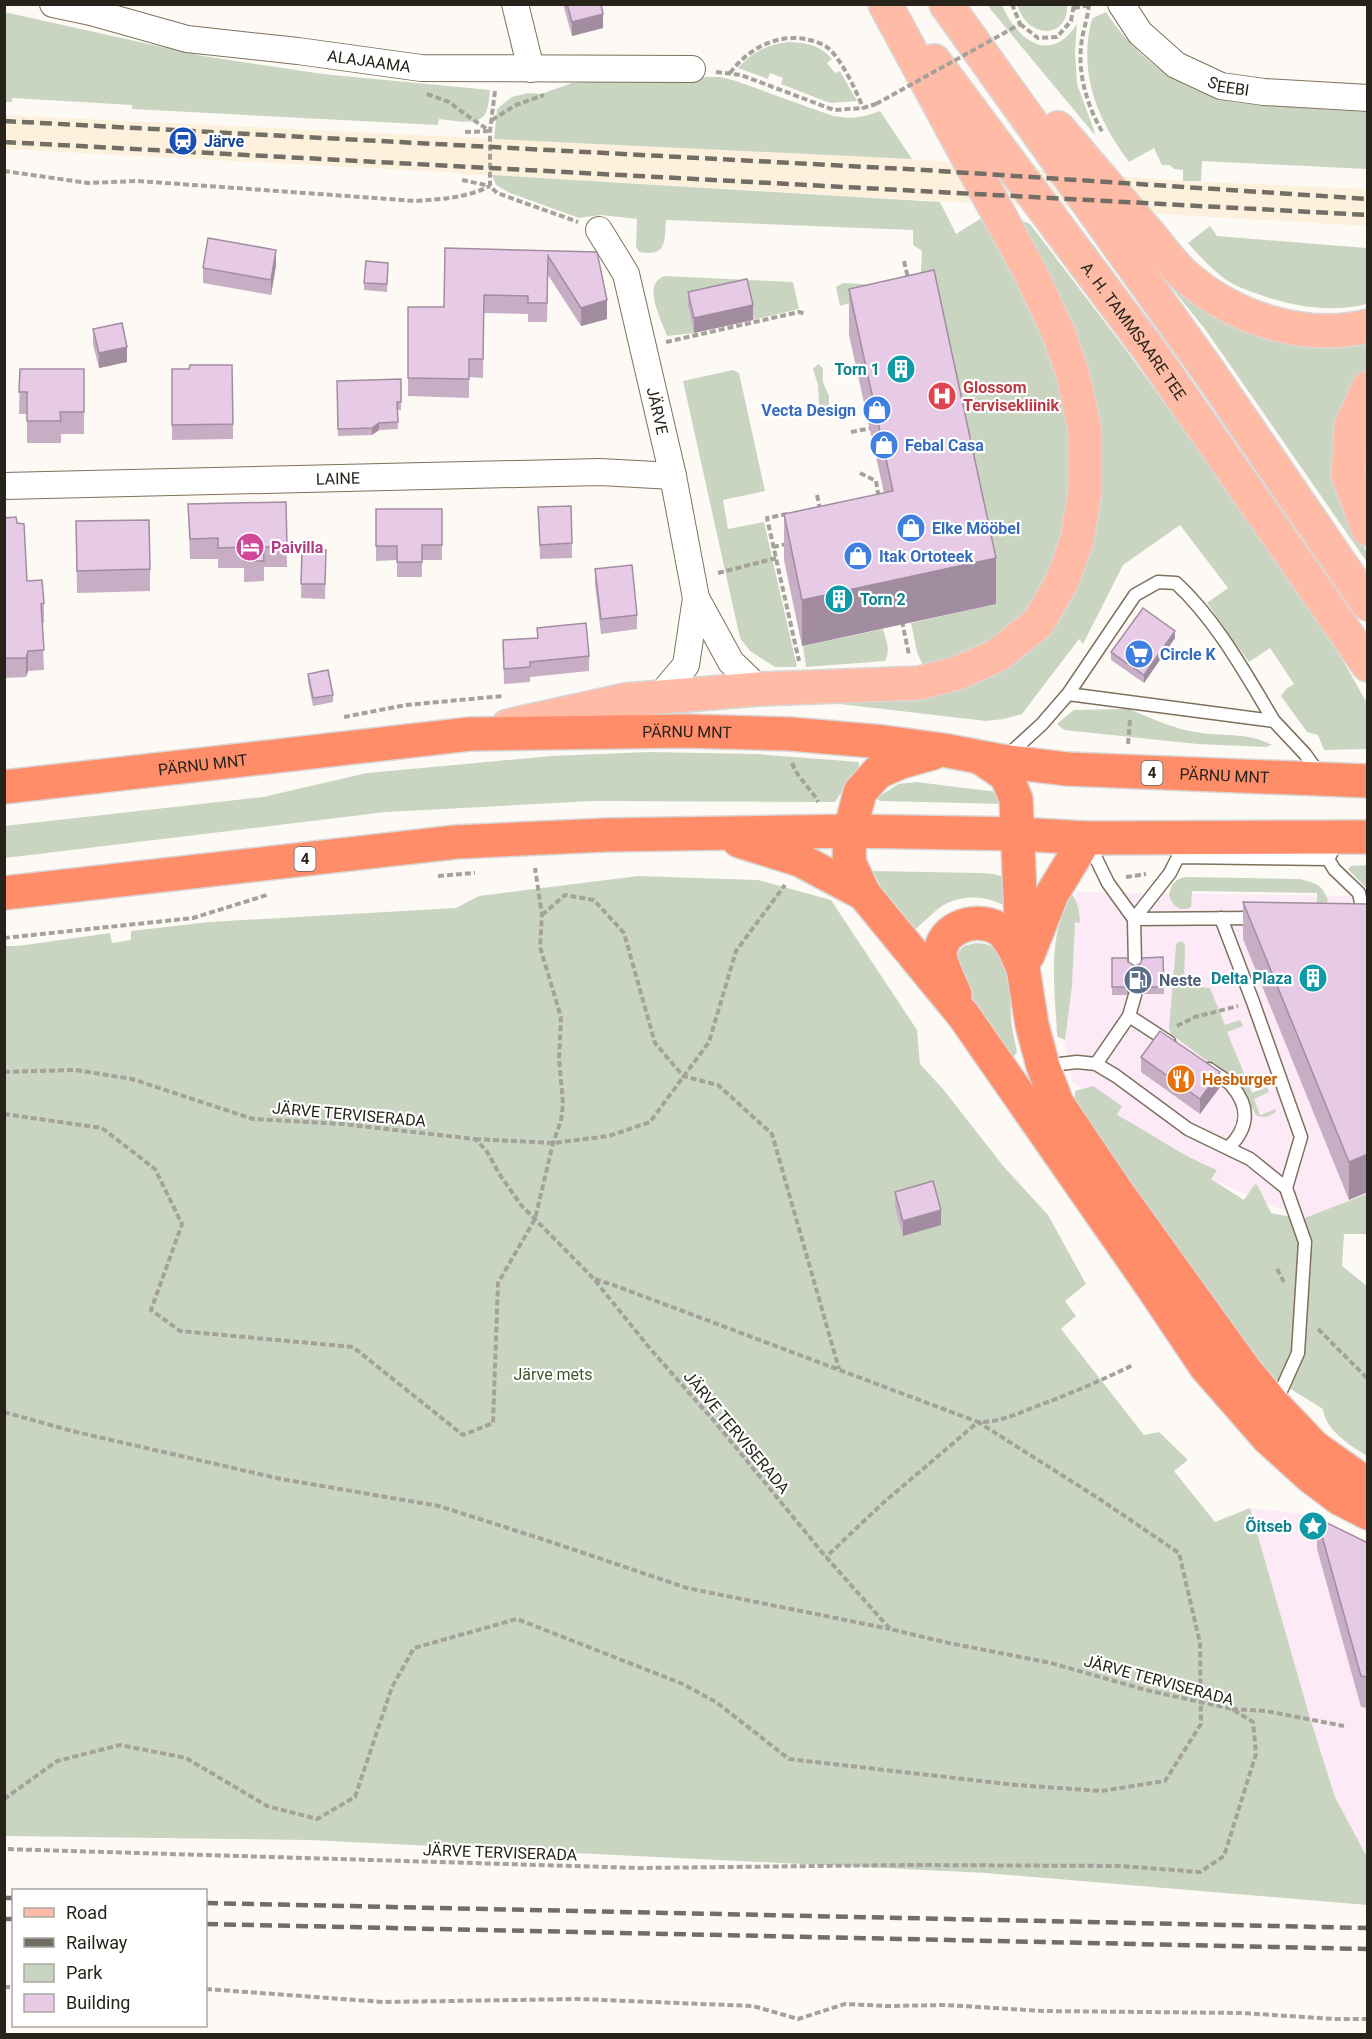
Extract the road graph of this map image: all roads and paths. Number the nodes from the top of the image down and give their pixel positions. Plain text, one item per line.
1 (53, 4) edge
2 (515, 4) edge
3 (885, 4) edge
4 (892, 4) edge
5 (946, 4) edge
6 (953, 4) edge
7 (1012, 4) edge
8 (1121, 4) edge
9 (1090, 5) edge
10 (1074, 6) edge
11 (92, 8) edge
12 (1020, 24) junction
13 (394, 64) junction
14 (531, 69) junction
15 (577, 69) junction
16 (692, 69) joint
17 (497, 70) junction
18 (729, 74) junction
19 (1368, 98) edge
20 (863, 108) junction
21 (491, 121) junction
22 (490, 131) junction
23 (465, 132) dead end
24 (1107, 139) dead end
25 (4, 171) edge
26 (462, 180) dead end
27 (490, 186) junction
28 (599, 230) joint
29 (904, 261) dead end
30 (909, 282) edge
31 (805, 314) dead end
32 (1368, 326) edge
33 (666, 342) dead end
34 (1368, 388) edge
35 (873, 427) edge
36 (851, 432) dead end
37 (860, 473) dead end
38 (673, 477) junction
39 (4, 486) edge
40 (817, 495) dead end
41 (879, 495) junction
42 (869, 497) edge
43 (880, 504) edge
44 (830, 505) edge
45 (820, 507) junction
46 (809, 509) edge
47 (788, 514) edge
48 (822, 517) edge
49 (1368, 530) edge
50 (794, 542) edge
51 (773, 547) junction
52 (776, 558) junction
53 (718, 573) dead end
54 (696, 598) junction
55 (1368, 604) edge
56 (902, 618) edge
57 (910, 664) dead end
58 (1368, 665) edge
59 (801, 668) dead end
60 (759, 689) junction
61 (1068, 694) junction
62 (659, 697) junction
63 (1274, 721) junction
64 (470, 734) junction
65 (943, 750) junction
66 (791, 757) dead end
67 (991, 760) junction
68 (1324, 781) junction
69 (1368, 781) edge
70 (4, 787) edge
71 (818, 802) dead end
72 (850, 831) junction
73 (711, 832) junction
74 (1018, 834) junction
75 (1086, 838) junction
76 (1345, 844) edge
77 (1183, 847) junction
78 (526, 868) dead end
79 (535, 868) junction
80 (547, 868) dead end
81 (482, 872) dead end
82 (1149, 874) dead end
83 (435, 876) dead end
84 (791, 877) dead end
85 (1120, 877) dead end
86 (4, 893) edge
87 (271, 894) dead end
88 (864, 894) junction
89 (542, 915) junction
90 (1361, 917) edge
91 (1221, 918) junction
92 (1269, 918) edge
93 (1134, 919) junction
94 (4, 938) edge
95 (1135, 965) edge
96 (1023, 968) junction
97 (1136, 994) dead end
98 (1254, 1002) junction
99 (964, 1016) junction
100 (1129, 1016) junction
101 (1171, 1030) dead end
102 (1177, 1047) edge
103 (1195, 1059) edge
104 (1096, 1064) junction
105 (1043, 1066) junction
106 (4, 1071) edge
107 (683, 1076) junction
108 (4, 1114) edge
109 (475, 1139) junction
110 (553, 1143) junction
111 (1228, 1148) junction
112 (1286, 1188) junction
113 (535, 1219) junction
114 (592, 1278) junction
115 (1133, 1365) dead end
116 (838, 1369) junction
117 (1274, 1405) junction
118 (4, 1412) edge
119 (978, 1422) junction
120 (1368, 1485) edge
121 (1368, 1513) edge
122 (826, 1557) junction
123 (890, 1629) junction
124 (1201, 1702) junction
125 (1232, 1709) junction
126 (1344, 1726) dead end
127 (4, 1799) edge
128 (4, 1849) edge
129 (207, 1989) edge
130 (1368, 2019) edge

1 - 11 street, ALAJAAMA
2 - 14 street
3 - 60 main road
4 - 58 main road, A. H. TAMMSAARE TEE
5 - 55 main road
6 - 32 main road
7 - 12 path
8 - 19 street, SEEBI
9 - 10 path
9 - 24 path
10 - 12 path
11 - 13 street, ALAJAAMA
12 - 20 path, bridge
13 - 17 street, ALAJAAMA
13 - 22 path
14 - 15 street, ALAJAAMA
14 - 17 street, ALAJAAMA
15 - 16 street, ALAJAAMA
15 - 21 path
16 - 18 path
17 - 21 path
18 - 20 path
18 - 20 path
21 - 22 path
22 - 23 path
22 - 27 path
25 - 27 path
26 - 27 path
27 - 28 path
28 - 38 street, JÄRVE
29 - 30 path
31 - 33 path
34 - 49 main road
35 - 36 path
37 - 41 path
38 - 39 street, LAINE
38 - 54 street, JÄRVE
40 - 45 path
41 - 42 path
41 - 43 path
44 - 45 path
45 - 46 path
45 - 48 path
47 - 51 path
50 - 51 path
51 - 52 path
52 - 53 path
52 - 59 path
54 - 60 street, JÄRVE
54 - 62 street, JÄRVE
56 - 57 path
60 - 62 main road
61 - 63 lane
61 - 63 lane
61 - 67 lane
62 - 64 main road
63 - 68 lane
64 - 65 highway, PÄRNU MNT / 4
64 - 70 highway, PÄRNU MNT / 4
65 - 67 highway, PÄRNU MNT / 4
65 - 72 highway
66 - 71 path
67 - 68 highway, PÄRNU MNT / 4
67 - 74 highway
68 - 69 highway, PÄRNU MNT / 4
72 - 73 highway, 4
72 - 74 highway, 4
72 - 88 highway
73 - 86 highway, 4
73 - 88 highway
74 - 75 highway, 4
74 - 96 highway
75 - 77 highway, 4
75 - 93 lane
75 - 96 highway
76 - 77 highway, 4
76 - 90 lane
77 - 93 lane
78 - 79 path
79 - 80 path
79 - 89 path
81 - 83 path
82 - 85 path
84 - 107 path
87 - 94 path
88 - 99 highway
89 - 107 path
89 - 110 path
91 - 92 lane
91 - 93 lane
91 - 98 lane
93 - 95 lane
96 - 99 highway
96 - 105 highway
97 - 100 lane
98 - 101 path
98 - 112 lane
99 - 121 highway
100 - 102 lane
100 - 104 lane
103 - 111 lane
104 - 105 lane
104 - 111 lane
105 - 117 highway
106 - 109 path, JÄRVE TERVISERADA
107 - 110 path
107 - 116 path
108 - 113 path
109 - 110 path
109 - 113 path, JÄRVE TERVISERADA
110 - 113 path
111 - 112 lane
112 - 117 lane
113 - 114 path, JÄRVE TERVISERADA
114 - 116 path
114 - 122 path, JÄRVE TERVISERADA
115 - 119 path
116 - 119 path
117 - 120 highway
118 - 123 path
119 - 122 path
119 - 124 path
122 - 123 path, JÄRVE TERVISERADA
123 - 124 path, JÄRVE TERVISERADA
124 - 125 path, JÄRVE TERVISERADA
124 - 127 path
125 - 126 path
125 - 128 path, JÄRVE TERVISERADA
129 - 130 path

